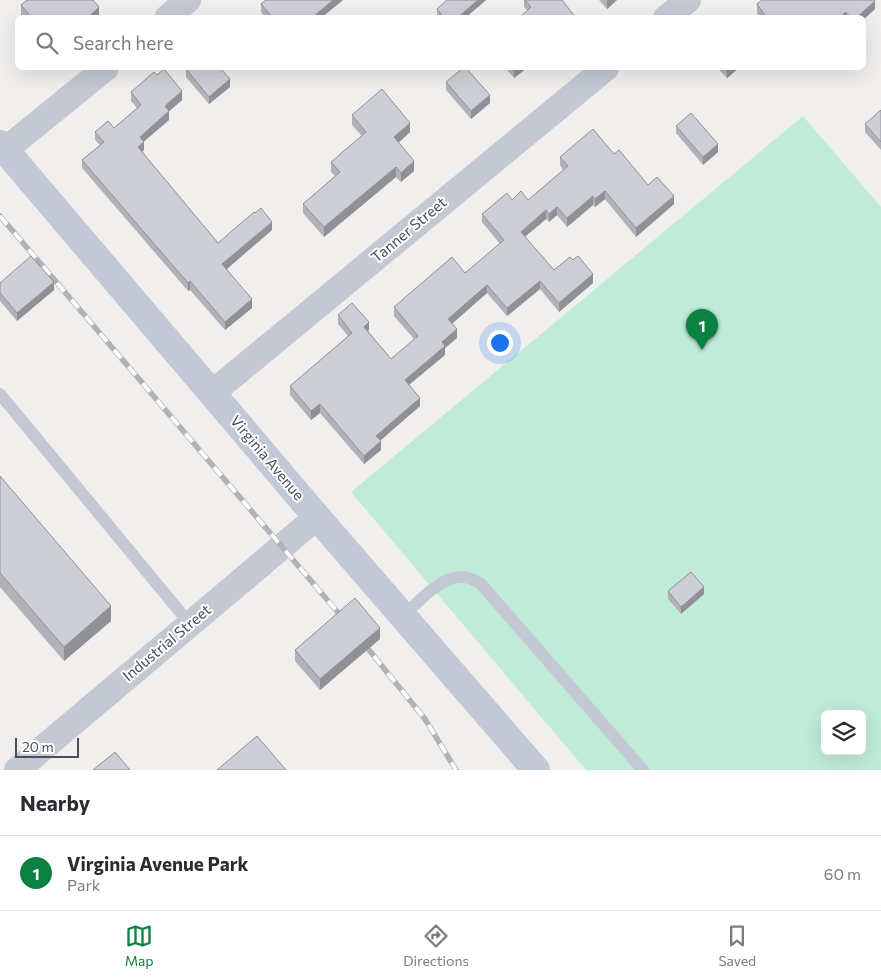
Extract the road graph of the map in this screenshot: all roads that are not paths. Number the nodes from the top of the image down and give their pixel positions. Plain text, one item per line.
1 (188, 0) edge
2 (688, 0) edge
3 (170, 15) edge
4 (670, 15) edge
5 (103, 70) edge
6 (604, 70) edge
7 (3, 147) edge
8 (212, 393) junction
9 (0, 394) edge
10 (317, 517) junction
11 (403, 616) junction
12 (190, 624) junction
13 (21, 769) edge
14 (536, 770) edge
15 (643, 770) edge

1 - 3 street
2 - 4 street
5 - 7 street
6 - 8 street, Tanner Street
7 - 8 street, Virginia Avenue
8 - 10 street, Virginia Avenue
9 - 12 lane
10 - 11 street, Virginia Avenue
10 - 12 street, Industrial Street
11 - 14 street, Virginia Avenue
11 - 15 lane
12 - 13 street, Industrial Street

